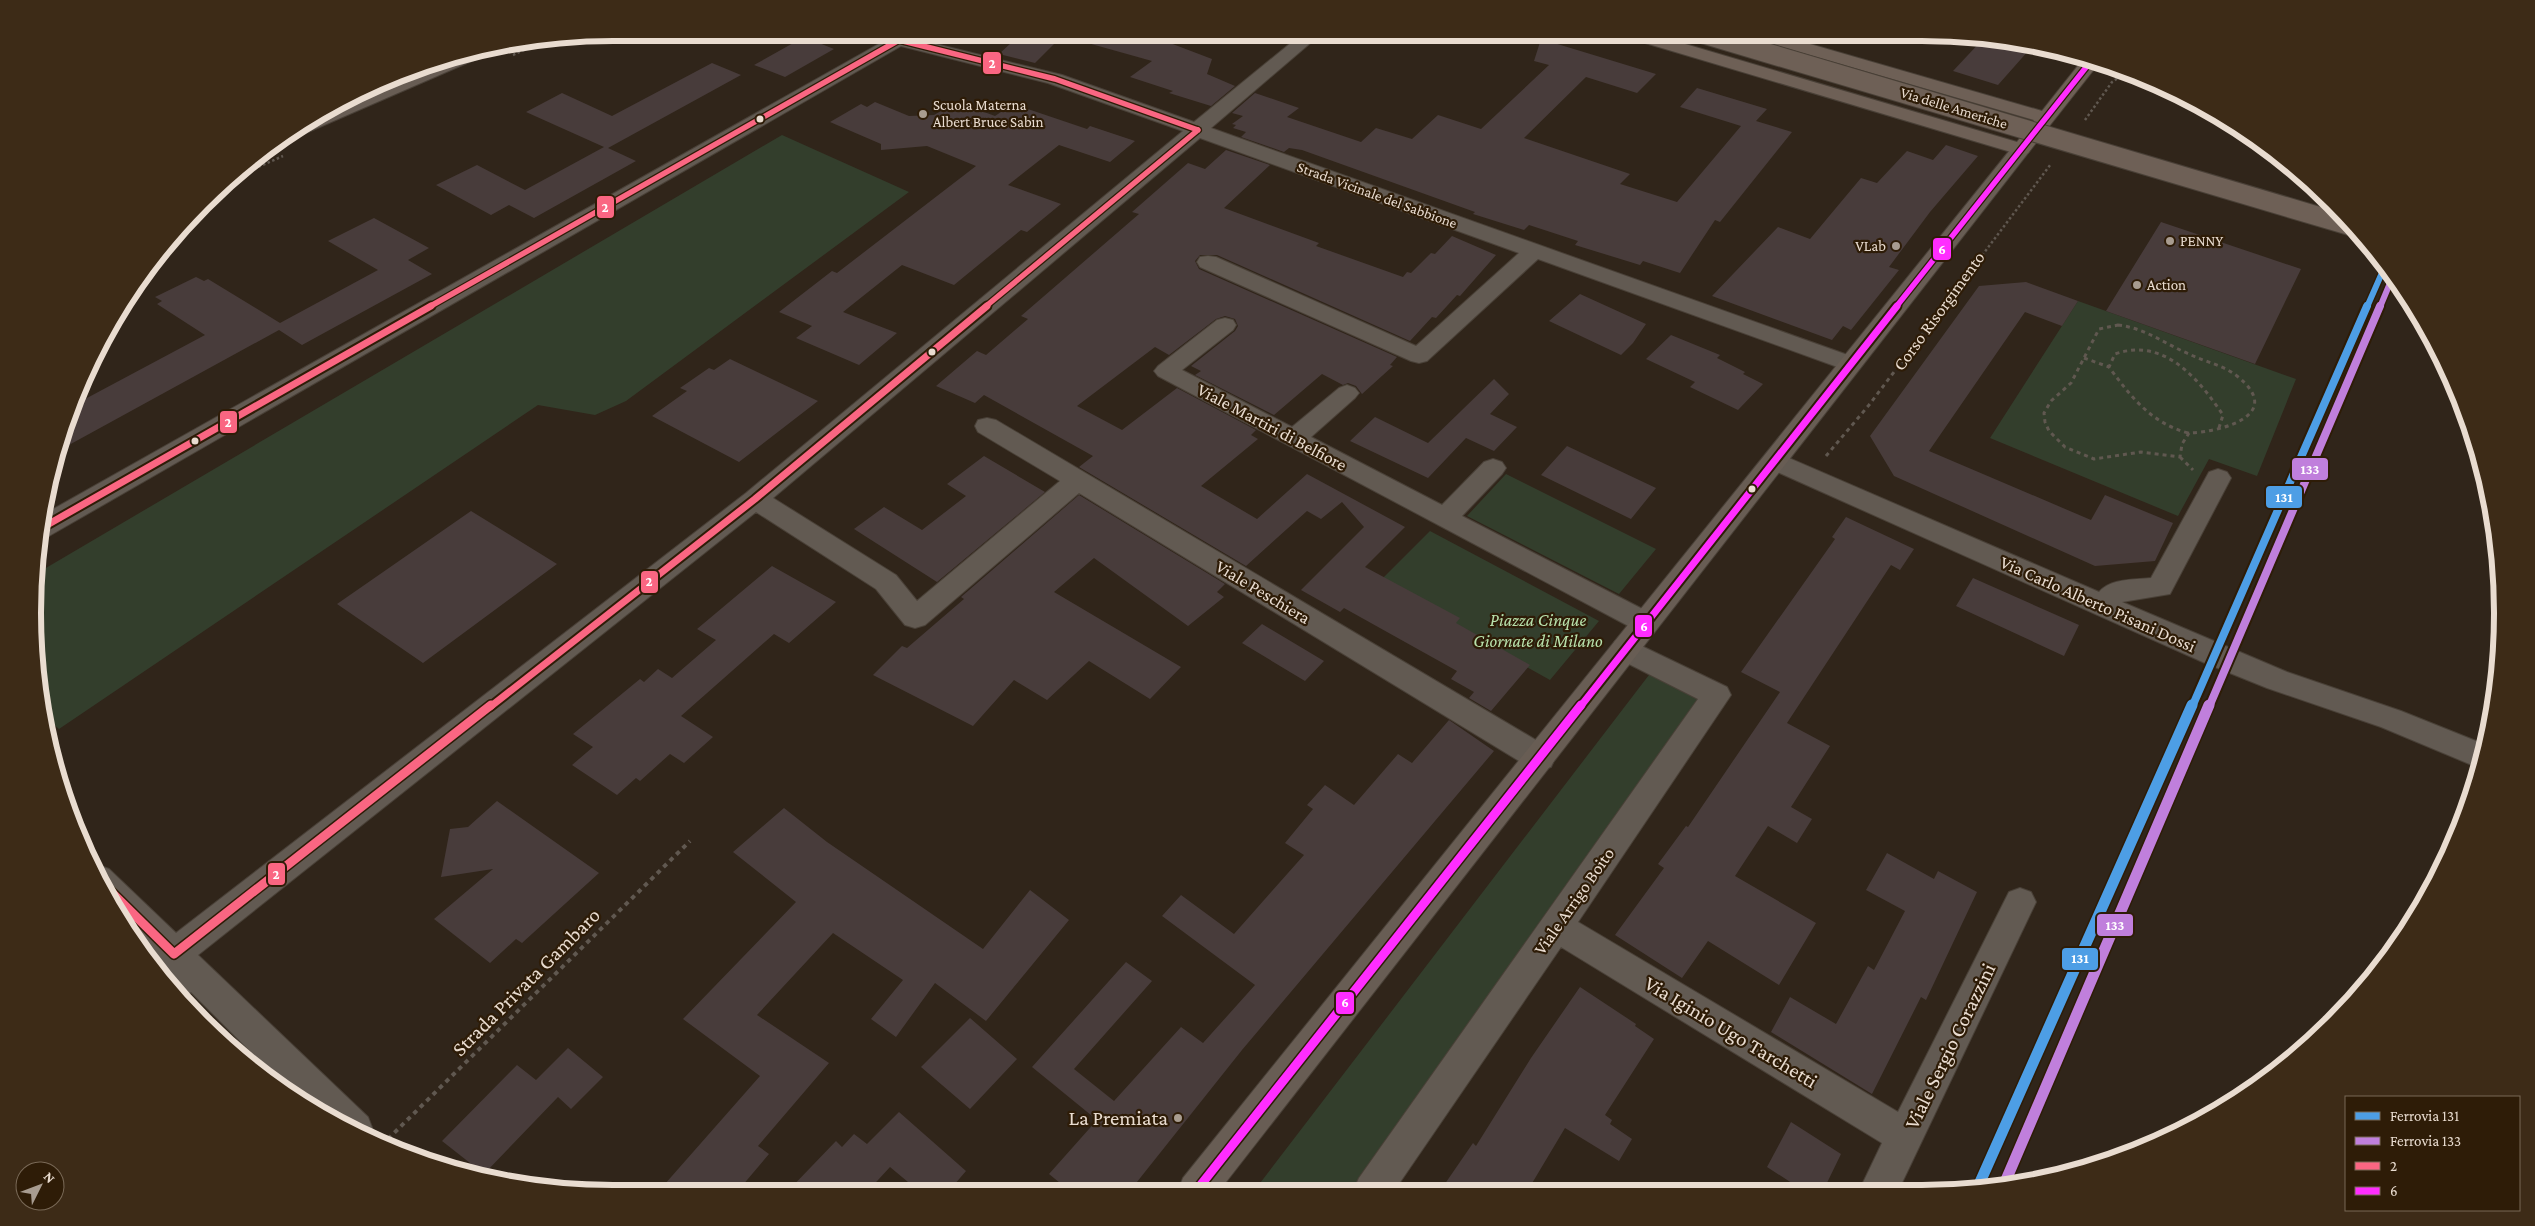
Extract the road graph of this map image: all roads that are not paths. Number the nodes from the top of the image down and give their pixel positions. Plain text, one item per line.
1 (897, 41) edge
2 (903, 41) edge
3 (1302, 41) edge
4 (1661, 41) edge
5 (1730, 41) edge
6 (1785, 41) edge
7 (2087, 66) edge
8 (435, 70) edge
9 (337, 112) edge
10 (2046, 118) junction
11 (1198, 130) junction
12 (2021, 149) junction
13 (2339, 222) edge
14 (1534, 251) junction
15 (1208, 262) dead end
16 (1226, 325) dead end
17 (1851, 364) junction
18 (1347, 393) dead end
19 (987, 426) dead end
20 (1294, 439) junction
21 (1775, 461) junction
22 (1493, 468) dead end
23 (1078, 480) junction
24 (2215, 482) road end
25 (755, 499) junction
26 (1445, 518) junction
27 (48, 524) edge
28 (2103, 606) junction
29 (1646, 623) junction
30 (1626, 649) junction
31 (2476, 754) edge
32 (1540, 758) junction
33 (2020, 902) dead end
34 (122, 906) edge
35 (1556, 927) junction
36 (179, 971) edge
37 (336, 1113) edge
38 (1905, 1136) junction
39 (1201, 1185) edge
40 (1376, 1185) edge
41 (1881, 1185) edge

1 - 27 street, Strada Vicinale del Sabbione
2 - 11 street, Strada Vicinale del Sabbione
3 - 11 street
4 - 12 main road
5 - 13 main road, Via delle Americhe, bridge
6 - 10 main road
7 - 10 main road, Corso Risorgimento
8 - 9 main road
10 - 12 main road, Corso Risorgimento
11 - 14 street, Strada Vicinale del Sabbione
11 - 25 street
12 - 17 main road, Corso Risorgimento
14 - 15 street
14 - 17 street, Strada Vicinale del Sabbione
16 - 20 street, Viale Martiri di Belfiore
17 - 21 main road, Corso Risorgimento
18 - 20 street
19 - 23 street, Viale Peschiera
20 - 26 street, Viale Martiri di Belfiore
21 - 28 street, Via Carlo Alberto Pisani Dossi
21 - 29 main road, Corso Risorgimento
22 - 26 street
23 - 25 street
23 - 32 street, Viale Peschiera
24 - 28 street
25 - 36 street
26 - 29 street
28 - 31 street, Via Carlo Alberto Pisani Dossi
29 - 30 main road, Corso Risorgimento
30 - 32 main road, Corso Risorgimento
30 - 35 street, Viale Arrigo Boito
32 - 39 main road, Corso Risorgimento
33 - 38 street, Viale Sergio Corazzini
34 - 36 street
35 - 38 street, Via Iginio Ugo Tarchetti
35 - 40 street, Viale Arrigo Boito
36 - 37 street
38 - 41 street, Viale Sergio Corazzini

